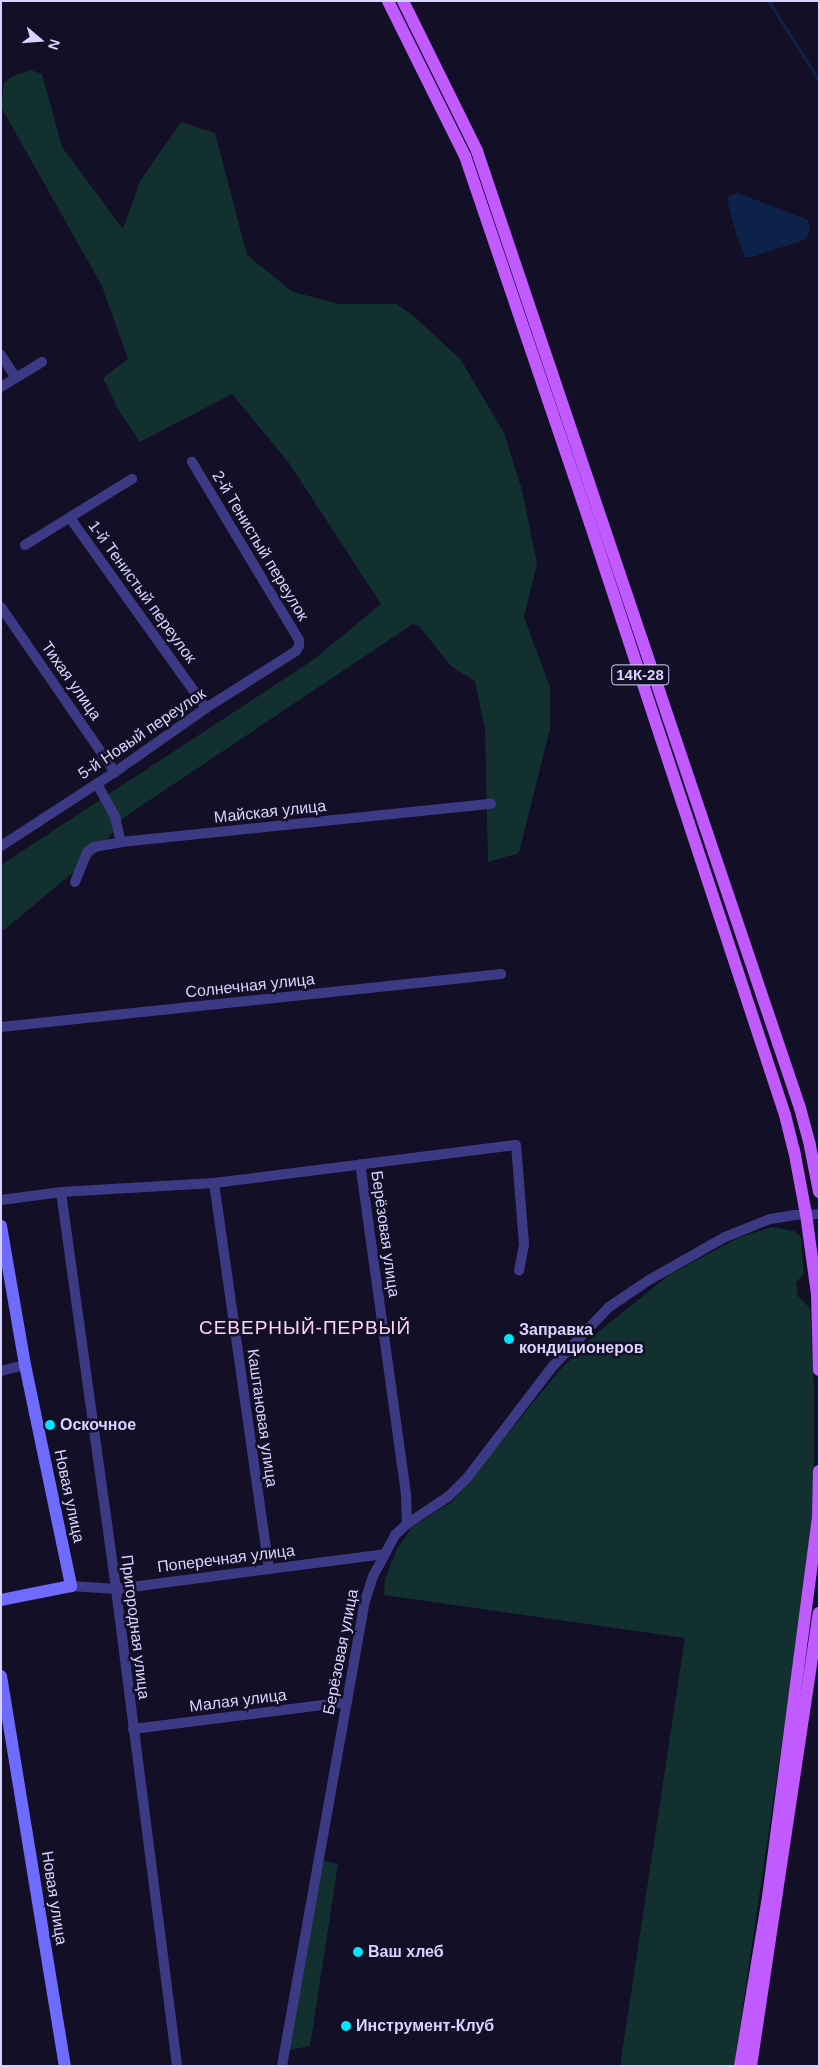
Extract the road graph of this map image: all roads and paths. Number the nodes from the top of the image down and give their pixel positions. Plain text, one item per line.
1 (388, 1) edge
2 (403, 1) edge
3 (1, 355) edge
4 (42, 362) dead end
5 (16, 378) junction
6 (1, 387) edge
7 (192, 462) dead end
8 (132, 479) dead end
9 (70, 518) junction
10 (25, 545) dead end
11 (1, 607) edge
12 (299, 646) joint
13 (206, 708) junction
14 (115, 772) junction
15 (97, 784) junction
16 (491, 804) dead end
17 (121, 842) junction
18 (1, 846) edge
19 (74, 882) dead end
20 (501, 974) dead end
21 (1, 1027) edge
22 (360, 1164) junction
23 (214, 1183) junction
24 (61, 1192) junction
25 (819, 1192) edge
26 (1, 1200) edge
27 (812, 1214) edge
28 (1, 1226) edge
29 (519, 1271) dead end
30 (26, 1365) junction
31 (819, 1370) edge
32 (1, 1371) edge
33 (819, 1472) edge
34 (407, 1524) junction
35 (385, 1554) junction
36 (268, 1569) junction
37 (70, 1586) junction
38 (116, 1588) junction
39 (1, 1600) edge
40 (819, 1613) edge
41 (1, 1676) edge
42 (346, 1702) junction
43 (133, 1729) junction
44 (66, 2066) edge
45 (177, 2066) edge
46 (282, 2066) edge
47 (740, 2066) edge
48 (751, 2066) edge

1 - 27 main road, 14К-28
2 - 25 main road, 14К-28
3 - 5 street
4 - 5 street
5 - 6 street
7 - 12 street, 2-й Тенистый переулок
8 - 9 street
9 - 10 street
9 - 13 street, 1-й Тенистый переулок
11 - 14 street, Тихая улица
12 - 13 street, 5-й Новый переулок
13 - 14 street, 5-й Новый переулок
14 - 15 street, 5-й Новый переулок
15 - 17 street
15 - 18 street, 5-й Новый переулок
16 - 17 street, Майская улица
17 - 19 street, Майская улица
20 - 21 street, Солнечная улица
22 - 23 street
22 - 29 street
22 - 34 street, Берёзовая улица
23 - 24 street
23 - 36 street, Каштановая улица
24 - 26 street
24 - 38 street, Пригородная улица
27 - 31 main road, 14К-28
27 - 34 street
28 - 30 street, Новая улица
30 - 32 street
30 - 37 street, Новая улица
33 - 47 main road
34 - 35 street, Берёзовая улица
35 - 36 street, Поперечная улица
35 - 42 street, Берёзовая улица
36 - 38 street, Поперечная улица
37 - 38 street, Поперечная улица
37 - 39 street
38 - 43 street, Пригородная улица
40 - 48 main road
41 - 44 street, Новая улица
42 - 43 street, Малая улица
42 - 46 street, Берёзовая улица
43 - 45 street, Пригородная улица

